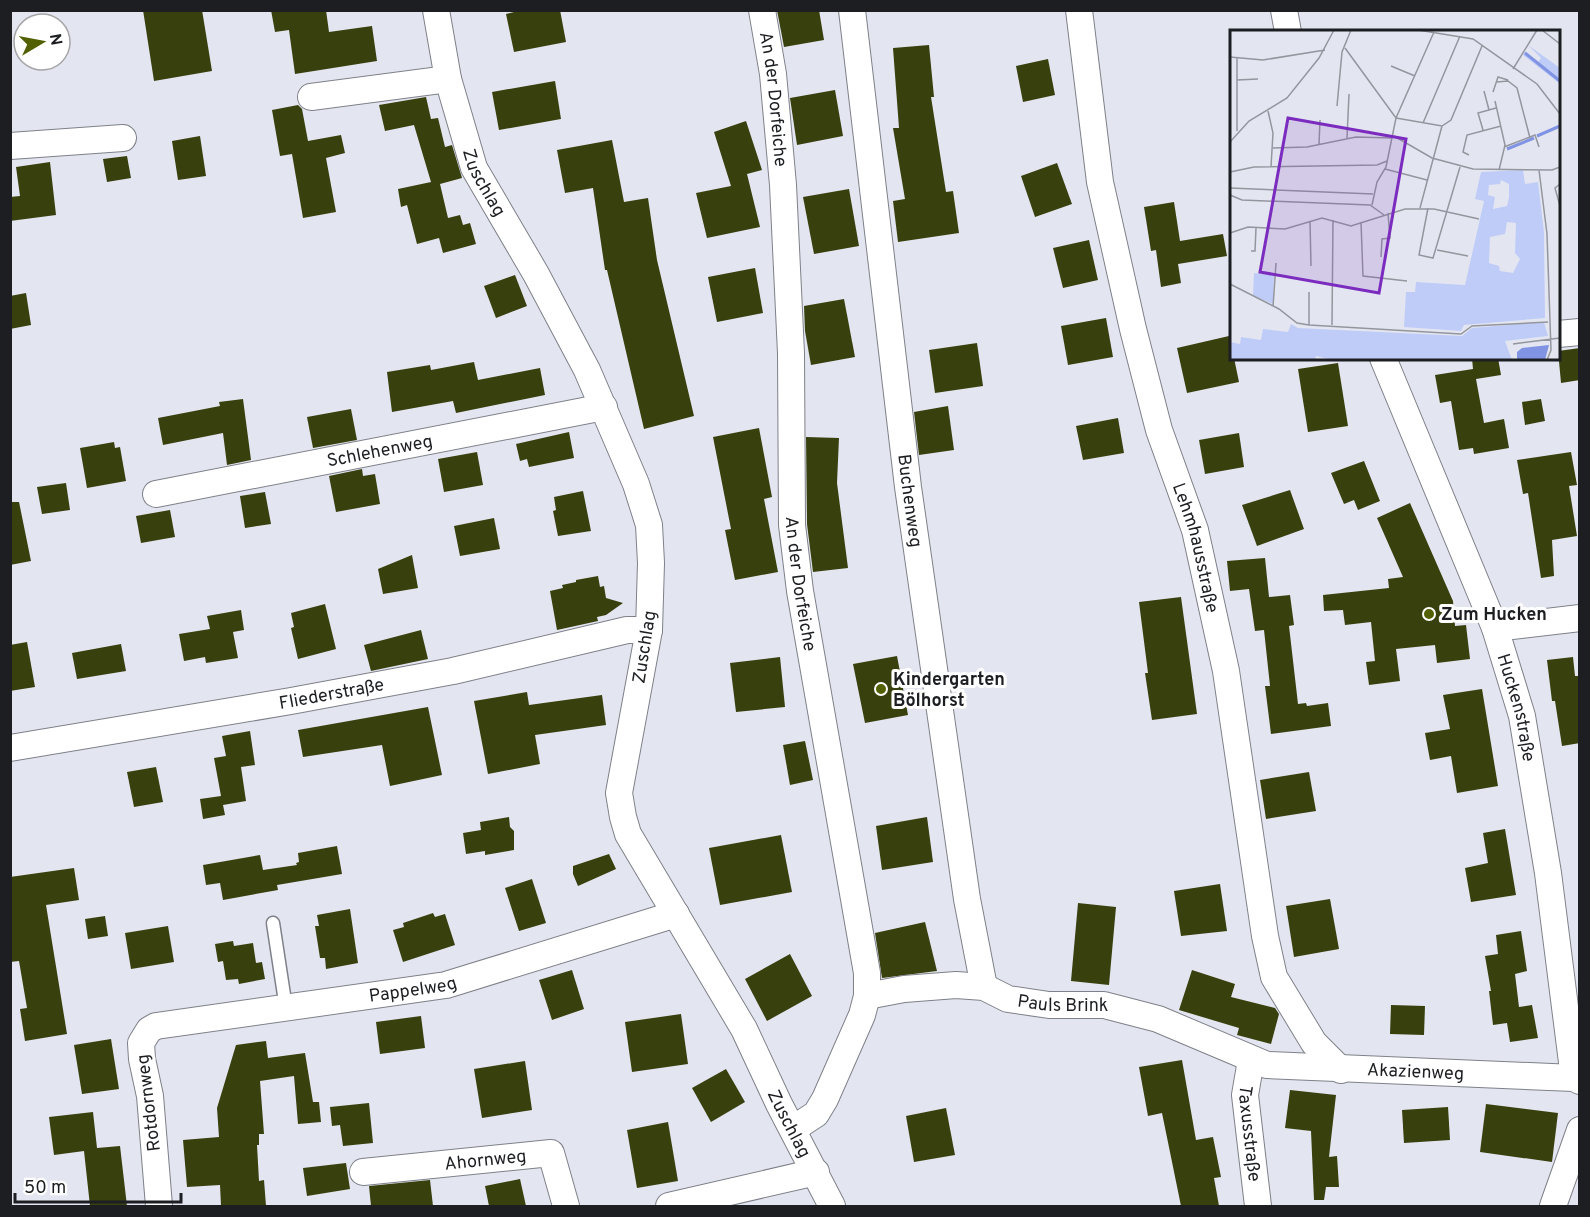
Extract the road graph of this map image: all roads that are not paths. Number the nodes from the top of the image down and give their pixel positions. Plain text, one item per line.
1 (436, 10) edge
2 (762, 10) edge
3 (852, 10) edge
4 (1079, 10) edge
5 (1284, 10) edge
6 (1288, 30) edge
7 (448, 79) junction
8 (311, 97) dead end
9 (123, 138) dead end
10 (10, 146) edge
11 (1580, 332) edge
12 (1560, 334) edge
13 (1384, 360) edge
14 (604, 406) junction
15 (156, 494) dead end
16 (1580, 618) edge
17 (1496, 628) junction
18 (649, 630) junction
19 (10, 748) edge
20 (676, 914) junction
21 (273, 923) dead end
22 (984, 987) junction
23 (867, 996) junction
24 (286, 1008) junction
25 (144, 1036) joint
26 (1251, 1060) junction
27 (1341, 1070) junction
28 (1577, 1080) edge
29 (793, 1129) junction
30 (1580, 1130) edge
31 (363, 1172) dead end
32 (816, 1172) junction
33 (159, 1206) edge
34 (566, 1206) edge
35 (669, 1206) edge
36 (832, 1206) edge
37 (1258, 1206) edge
38 (1553, 1206) edge

1 - 7 street, Zuschlag
2 - 23 street, An der Dorfeiche
3 - 22 street, Buchenweg
4 - 27 street, Lehmhausstraße
5 - 6 street
7 - 8 street
7 - 14 street, Zuschlag
9 - 10 street
11 - 12 street
13 - 17 street, Huckenstraße
14 - 15 street, Schlehenweg
14 - 18 street, Zuschlag
16 - 17 street
17 - 28 street, Huckenstraße
18 - 19 street, Fliederstraße
18 - 20 street, Zuschlag
20 - 24 street, Pappelweg
20 - 29 street, Zuschlag
21 - 24 lane
22 - 23 street, Pauls Brink
22 - 26 street, Pauls Brink
23 - 29 street, An der Dorfeiche
24 - 25 street, Pappelweg
25 - 33 street, Rotdornweg
26 - 27 street, Akazienweg
26 - 37 street, Taxusstraße
27 - 28 street, Akazienweg
29 - 32 street, Zuschlag
30 - 38 street
31 - 34 street, Ahornweg
32 - 35 street
32 - 36 street, Zuschlag

